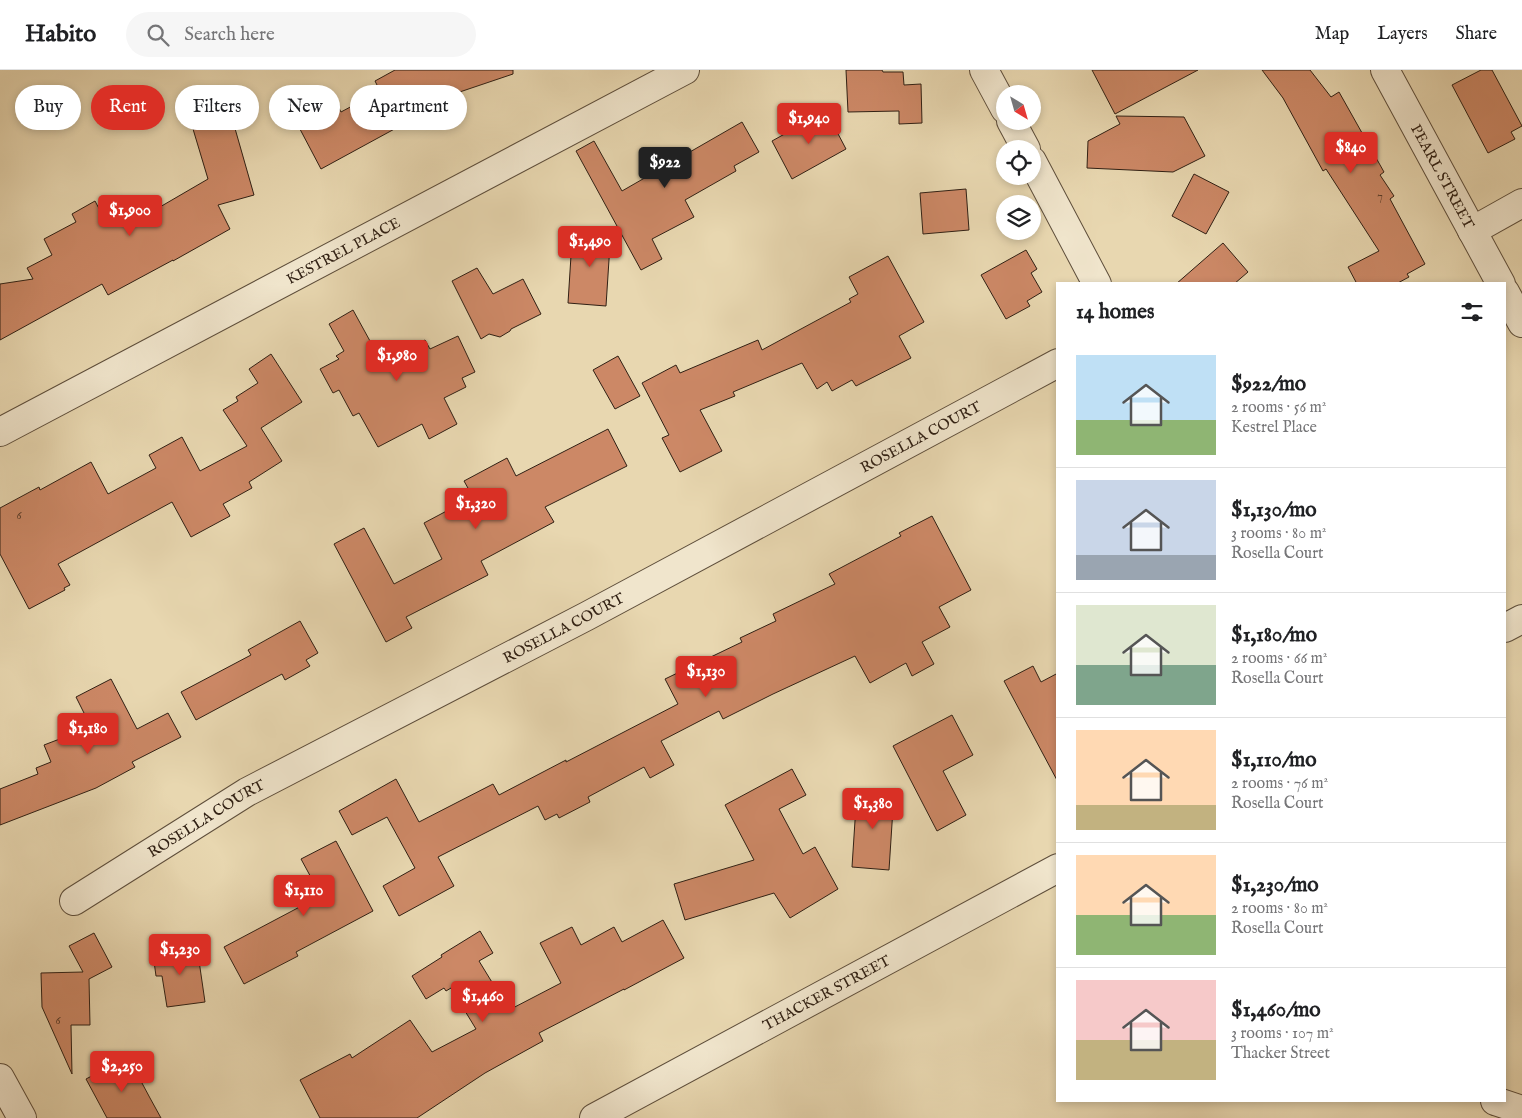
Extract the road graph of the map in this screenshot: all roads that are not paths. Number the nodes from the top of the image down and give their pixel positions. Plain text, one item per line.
1 (685, 70) edge
2 (984, 70) edge
3 (1385, 70) edge
4 (996, 92) edge
5 (1041, 178) edge
6 (1522, 203) edge
7 (1472, 231) junction
8 (1096, 282) edge
9 (1499, 282) edge
10 (1506, 294) edge
11 (1522, 323) edge
12 (1056, 364) edge
13 (0, 432) edge
14 (1522, 619) edge
15 (1506, 627) edge
16 (1056, 869) edge
17 (74, 901) dead end
18 (0, 1078) edge
19 (1498, 1102) edge
20 (1522, 1110) edge
21 (22, 1118) edge
22 (594, 1118) edge

1 - 13 street, KESTREL PLACE
2 - 4 street
3 - 7 street, PEARL STREET
5 - 8 street
6 - 7 street
7 - 9 street, PEARL STREET
10 - 11 street
12 - 17 street, ROSELLA COURT
14 - 15 street
16 - 22 street, THACKER STREET
18 - 21 street
19 - 20 street

